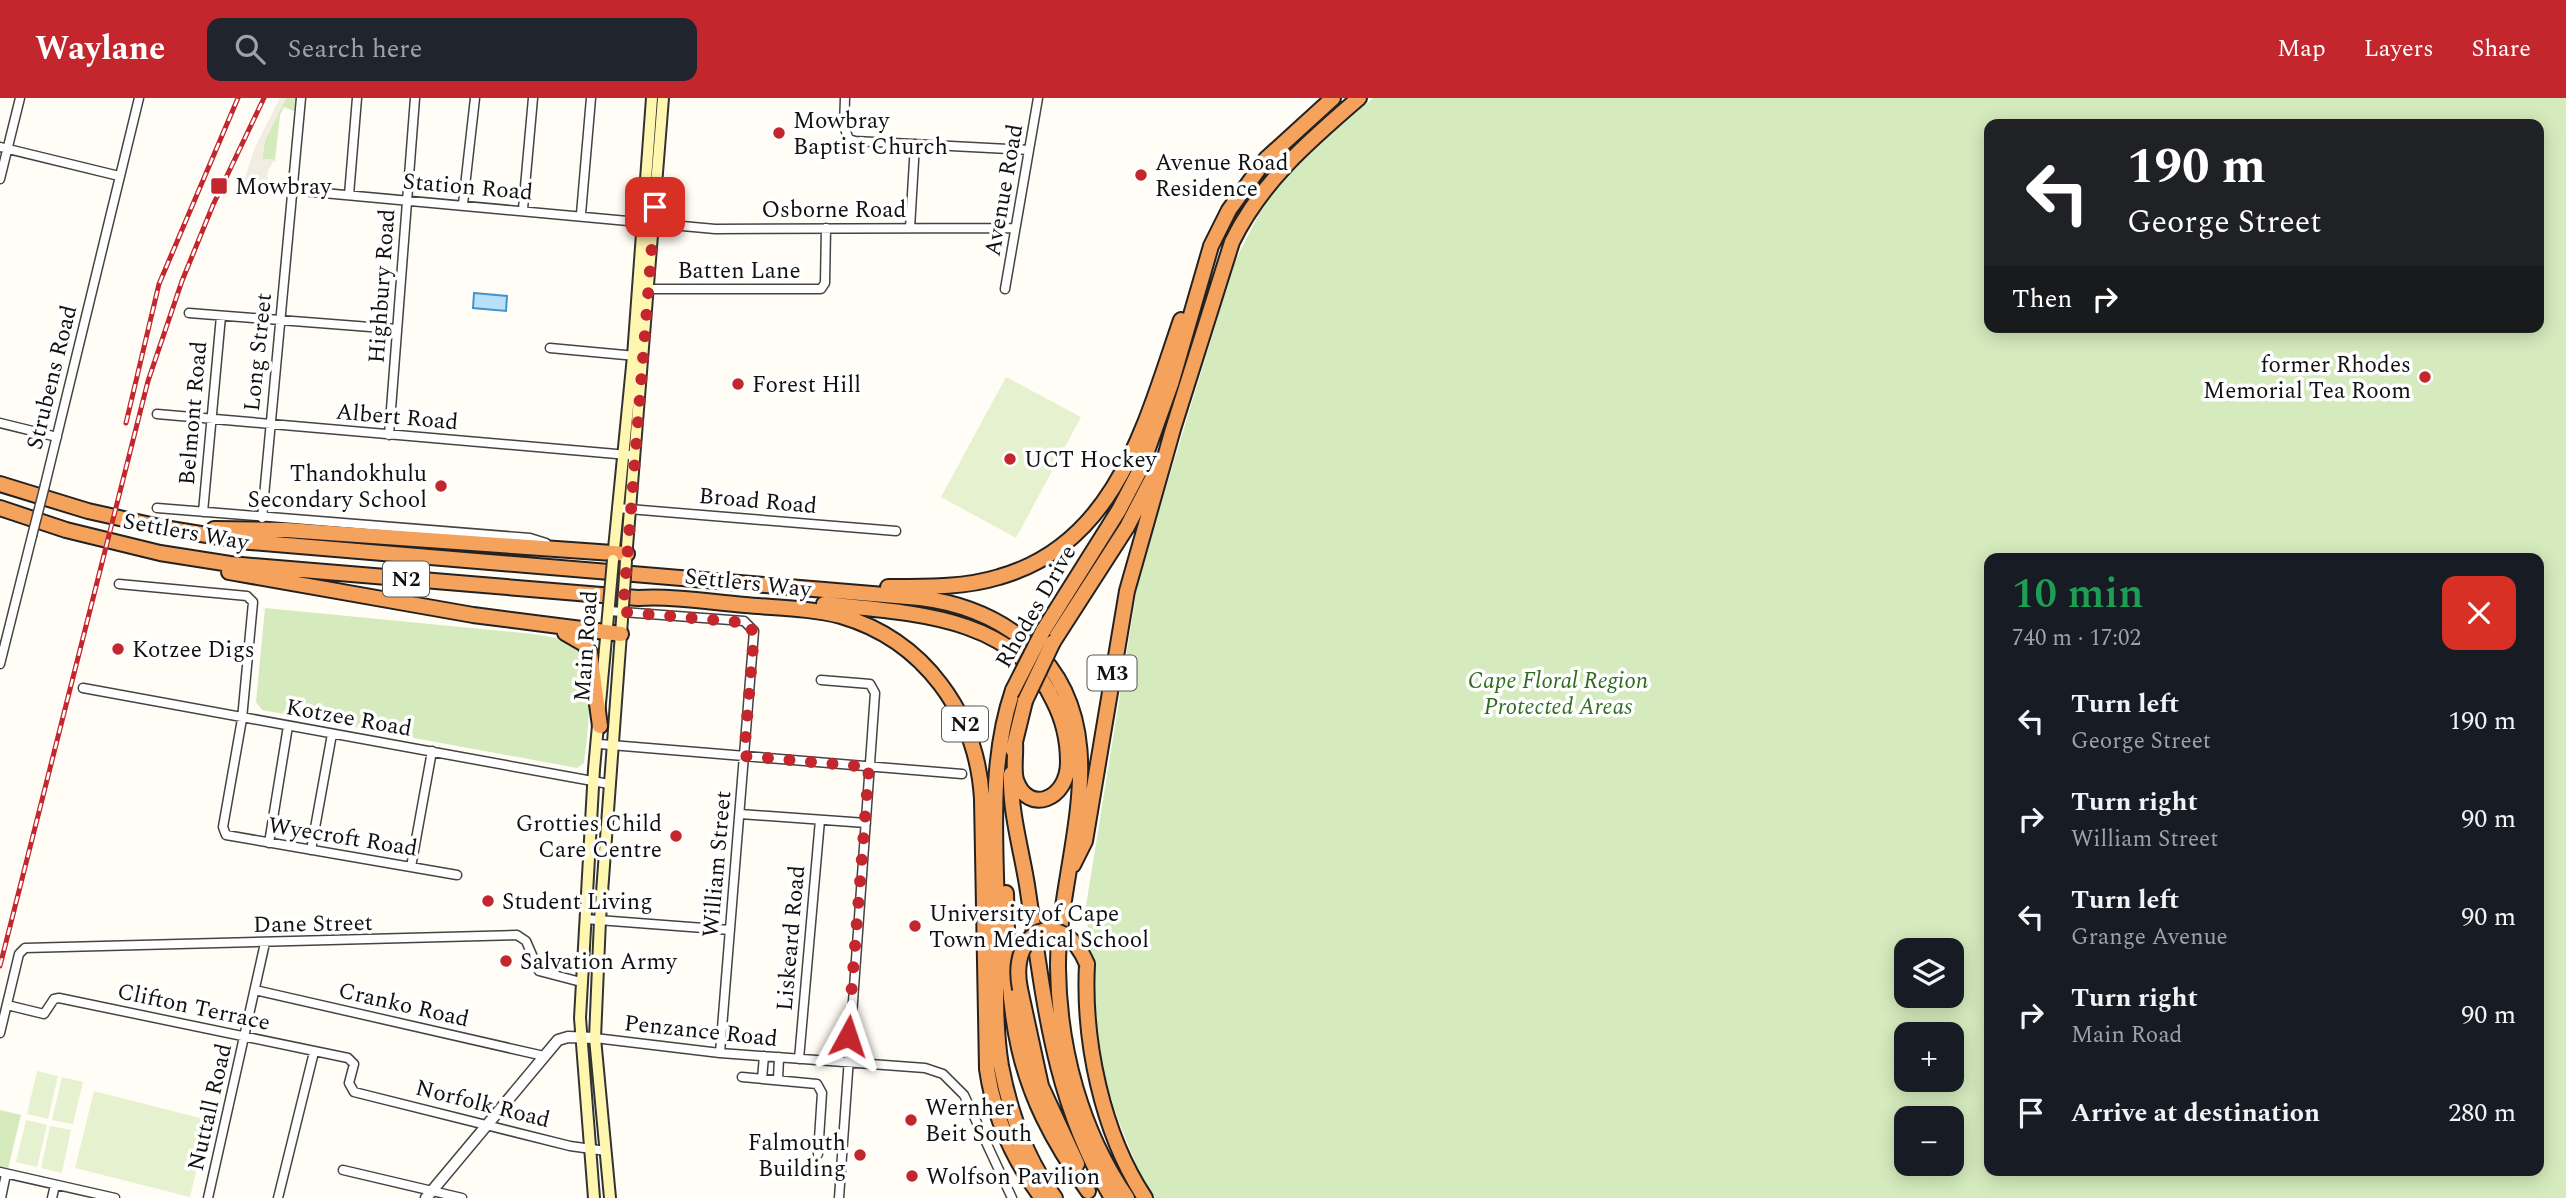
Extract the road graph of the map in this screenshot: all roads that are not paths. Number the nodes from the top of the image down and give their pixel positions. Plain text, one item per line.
1 (20, 98) edge
2 (139, 98) edge
3 (301, 98) edge
4 (357, 98) edge
5 (415, 98) edge
6 (475, 98) edge
7 (533, 98) edge
8 (591, 98) edge
9 (652, 98) edge
10 (663, 98) edge
11 (845, 98) edge
12 (1038, 98) edge
13 (1334, 98) edge
14 (1359, 98) edge
15 (656, 112) junction
16 (915, 144) junction
17 (4, 148) edge
18 (1029, 149) junction
19 (119, 176) junction
20 (0, 179) edge
21 (291, 190) junction
22 (349, 195) junction
23 (406, 200) junction
24 (463, 204) junction
25 (523, 209) junction
26 (580, 214) junction
27 (648, 222) junction
28 (826, 228) junction
29 (1015, 228) junction
30 (910, 229) junction
31 (643, 289) junction
32 (1005, 289) dead end
33 (1198, 290) junction
34 (188, 313) dead end
35 (221, 316) junction
36 (279, 321) junction
37 (396, 329) junction
38 (550, 348) dead end
39 (638, 356) junction
40 (157, 414) dead end
41 (211, 419) junction
42 (0, 423) edge
43 (269, 424) junction
44 (1173, 429) junction
45 (388, 435) junction
46 (57, 437) junction
47 (629, 455) junction
48 (2, 485) edge
49 (0, 508) edge
50 (158, 508) dead end
51 (617, 508) junction
52 (630, 509) junction
53 (203, 512) junction
54 (262, 518) junction
55 (164, 528) junction
56 (896, 531) dead end
57 (556, 547) junction
58 (174, 555) junction
59 (620, 557) junction
60 (119, 584) dead end
61 (852, 592) junction
62 (694, 598) junction
63 (609, 608) junction
64 (623, 609) junction
65 (520, 621) junction
66 (614, 633) junction
67 (1048, 637) junction
68 (0, 664) edge
69 (821, 680) dead end
70 (83, 688) dead end
71 (601, 707) junction
72 (615, 709) junction
73 (242, 719) junction
74 (288, 726) junction
75 (600, 726) junction
76 (1002, 732) junction
77 (332, 734) junction
78 (1015, 743) junction
79 (598, 744) junction
80 (612, 745) junction
81 (432, 751) junction
82 (744, 756) junction
83 (869, 767) junction
84 (962, 774) dead end
85 (594, 781) junction
86 (609, 784) junction
87 (740, 814) junction
88 (820, 820) junction
89 (866, 823) junction
90 (269, 843) junction
91 (311, 850) junction
92 (411, 867) junction
93 (457, 875) dead end
94 (1068, 876) junction
95 (1026, 881) junction
96 (585, 919) junction
97 (600, 920) junction
98 (730, 930) junction
99 (265, 943) junction
100 (581, 982) junction
101 (255, 990) junction
102 (7, 1005) junction
103 (0, 1033) edge
104 (244, 1037) junction
105 (579, 1037) junction
106 (595, 1038) junction
107 (314, 1052) junction
108 (720, 1053) junction
109 (544, 1056) junction
110 (764, 1056) junction
111 (779, 1057) junction
112 (799, 1059) junction
113 (846, 1062) junction
114 (742, 1077) dead end
115 (762, 1079) junction
116 (778, 1080) junction
117 (351, 1090) joint
118 (487, 1123) junction
119 (589, 1150) junction
120 (606, 1151) junction
121 (818, 1154) dead end
122 (343, 1170) dead end
123 (3, 1173) edge
124 (55, 1185) junction
125 (610, 1192) edge
126 (594, 1193) edge
127 (429, 1195) edge
128 (1091, 1196) edge
129 (1051, 1197) edge
130 (1, 1198) edge
131 (52, 1198) edge
132 (115, 1198) edge
133 (208, 1198) edge
134 (278, 1198) edge
135 (463, 1198) edge
136 (839, 1198) edge
137 (1012, 1198) edge
138 (1112, 1198) edge
139 (1127, 1198) edge
140 (1145, 1198) edge

1 - 17 street
2 - 19 street, Strubens Road
3 - 21 street, Long Street
4 - 22 street
5 - 23 street, Highbury Road
6 - 24 street
7 - 25 street
8 - 26 street
9 - 15 main road, Main Road
10 - 15 main road, Main Road
11 - 16 street
12 - 18 street, Avenue Road
13 - 33 highway, Rhodes Drive
14 - 44 highway, M3
15 - 27 main road, Main Road
16 - 18 street
16 - 30 street
17 - 19 street
17 - 20 street
18 - 29 street, Avenue Road
19 - 46 street, Strubens Road
21 - 22 street, Station Road
21 - 36 street, Long Street
22 - 23 street, Station Road
23 - 24 street, Station Road
23 - 37 street, Highbury Road
24 - 25 street, Station Road
25 - 26 street, Station Road
26 - 27 street, Station Road
27 - 28 street, Osborne Road
27 - 31 main road, Main Road
28 - 30 street, Osborne Road
28 - 31 street, Batten Lane
29 - 30 street, Osborne Road
29 - 32 street, Avenue Road
31 - 39 main road, Main Road
33 - 61 highway
33 - 67 highway, Rhodes Drive
34 - 35 street
35 - 36 street
35 - 41 street, Belmont Road
36 - 37 street
36 - 43 street, Long Street
37 - 45 street, Highbury Road
38 - 39 street
39 - 47 main road, Main Road
40 - 41 street, Albert Road
41 - 43 street, Albert Road
41 - 53 street, Belmont Road
42 - 46 street
43 - 45 street, Albert Road
43 - 54 street, Long Street
44 - 67 highway
44 - 94 highway, M3
45 - 47 street, Albert Road
46 - 68 street, Strubens Road, bridge
47 - 51 main road, Main Road
47 - 52 main road, Main Road
48 - 55 highway, Settlers Way / N2
49 - 58 highway, Settlers Way / N2
50 - 53 street
51 - 52 street, Broad Road
51 - 59 main road, Main Road
52 - 56 street, Broad Road
52 - 59 main road, Main Road
53 - 54 street
54 - 57 street
55 - 57 highway
55 - 61 highway, Settlers Way / N2
57 - 59 highway
58 - 62 highway, Settlers Way / N2
58 - 65 highway
59 - 63 main road, Main Road, bridge
59 - 64 main road, Main Road, bridge
60 - 73 street
61 - 94 highway, Settlers Way / N2
62 - 78 highway
62 - 129 highway, Settlers Way / N2
63 - 64 street
63 - 66 main road, Main Road
64 - 66 main road, Main Road
64 - 82 street, William Street
65 - 66 highway
65 - 75 highway
66 - 71 main road, Main Road
66 - 72 main road, Main Road
67 - 76 highway, Rhodes Drive, bridge
67 - 78 highway, bridge
69 - 83 street
70 - 73 street, Kotzee Road
71 - 72 main road
71 - 75 main road, Main Road
72 - 80 main road, Main Road
73 - 74 street, Kotzee Road
73 - 90 street, Wyecroft Road
74 - 77 street, Kotzee Road
74 - 90 street
75 - 79 main road, Main Road
76 - 128 highway
76 - 129 highway, Rhodes Drive
77 - 81 street, Kotzee Road
77 - 91 street
78 - 95 highway
79 - 80 street
79 - 85 main road, Main Road
80 - 82 street
80 - 86 main road, Main Road
81 - 85 street, Kotzee Road
81 - 92 street
82 - 83 street
82 - 87 street, William Street
83 - 84 street
83 - 89 street
85 - 86 street, Kotzee Road
85 - 96 main road, Main Road
86 - 97 main road, Main Road
87 - 88 street
87 - 98 street, William Street
88 - 89 street
88 - 112 street, Liskeard Road
89 - 113 street
90 - 91 street, Wyecroft Road
91 - 92 street, Wyecroft Road
92 - 93 street, Wyecroft Road
94 - 139 highway, N2
95 - 128 highway
95 - 138 highway
96 - 97 street
96 - 100 main road, Main Road
97 - 98 street
97 - 106 main road, Main Road
98 - 108 street, William Street
99 - 100 street, Dane Street
99 - 101 street, Nuttall Road
99 - 102 street, Dane Street
100 - 105 main road, Main Road
101 - 104 street, Nuttall Road
101 - 109 street, Cranko Road
102 - 103 street
102 - 104 street, Clifton Terrace
104 - 107 street, Clifton Terrace
104 - 133 street, Nuttall Road
105 - 106 street
105 - 109 street
105 - 119 main road, Main Road
106 - 108 street, Penzance Road
106 - 120 main road, Main Road
107 - 117 street, Clifton Terrace
107 - 134 street
108 - 110 street, Penzance Road
109 - 118 street
110 - 111 street, Penzance Road
110 - 115 street
111 - 112 street, Penzance Road
111 - 116 street
112 - 113 street, Penzance Road
113 - 136 street
113 - 137 street, Penzance Road
114 - 115 street
115 - 116 street
116 - 121 street
117 - 118 street, Norfolk Road
118 - 119 street, Norfolk Road
118 - 127 street
119 - 120 street, Norfolk Road
119 - 126 main road, Main Road
120 - 125 main road, Main Road
122 - 127 street
123 - 124 street
123 - 130 street
124 - 131 street
124 - 132 street
125 - 126 main road
127 - 135 street
128 - 140 highway, bridge

